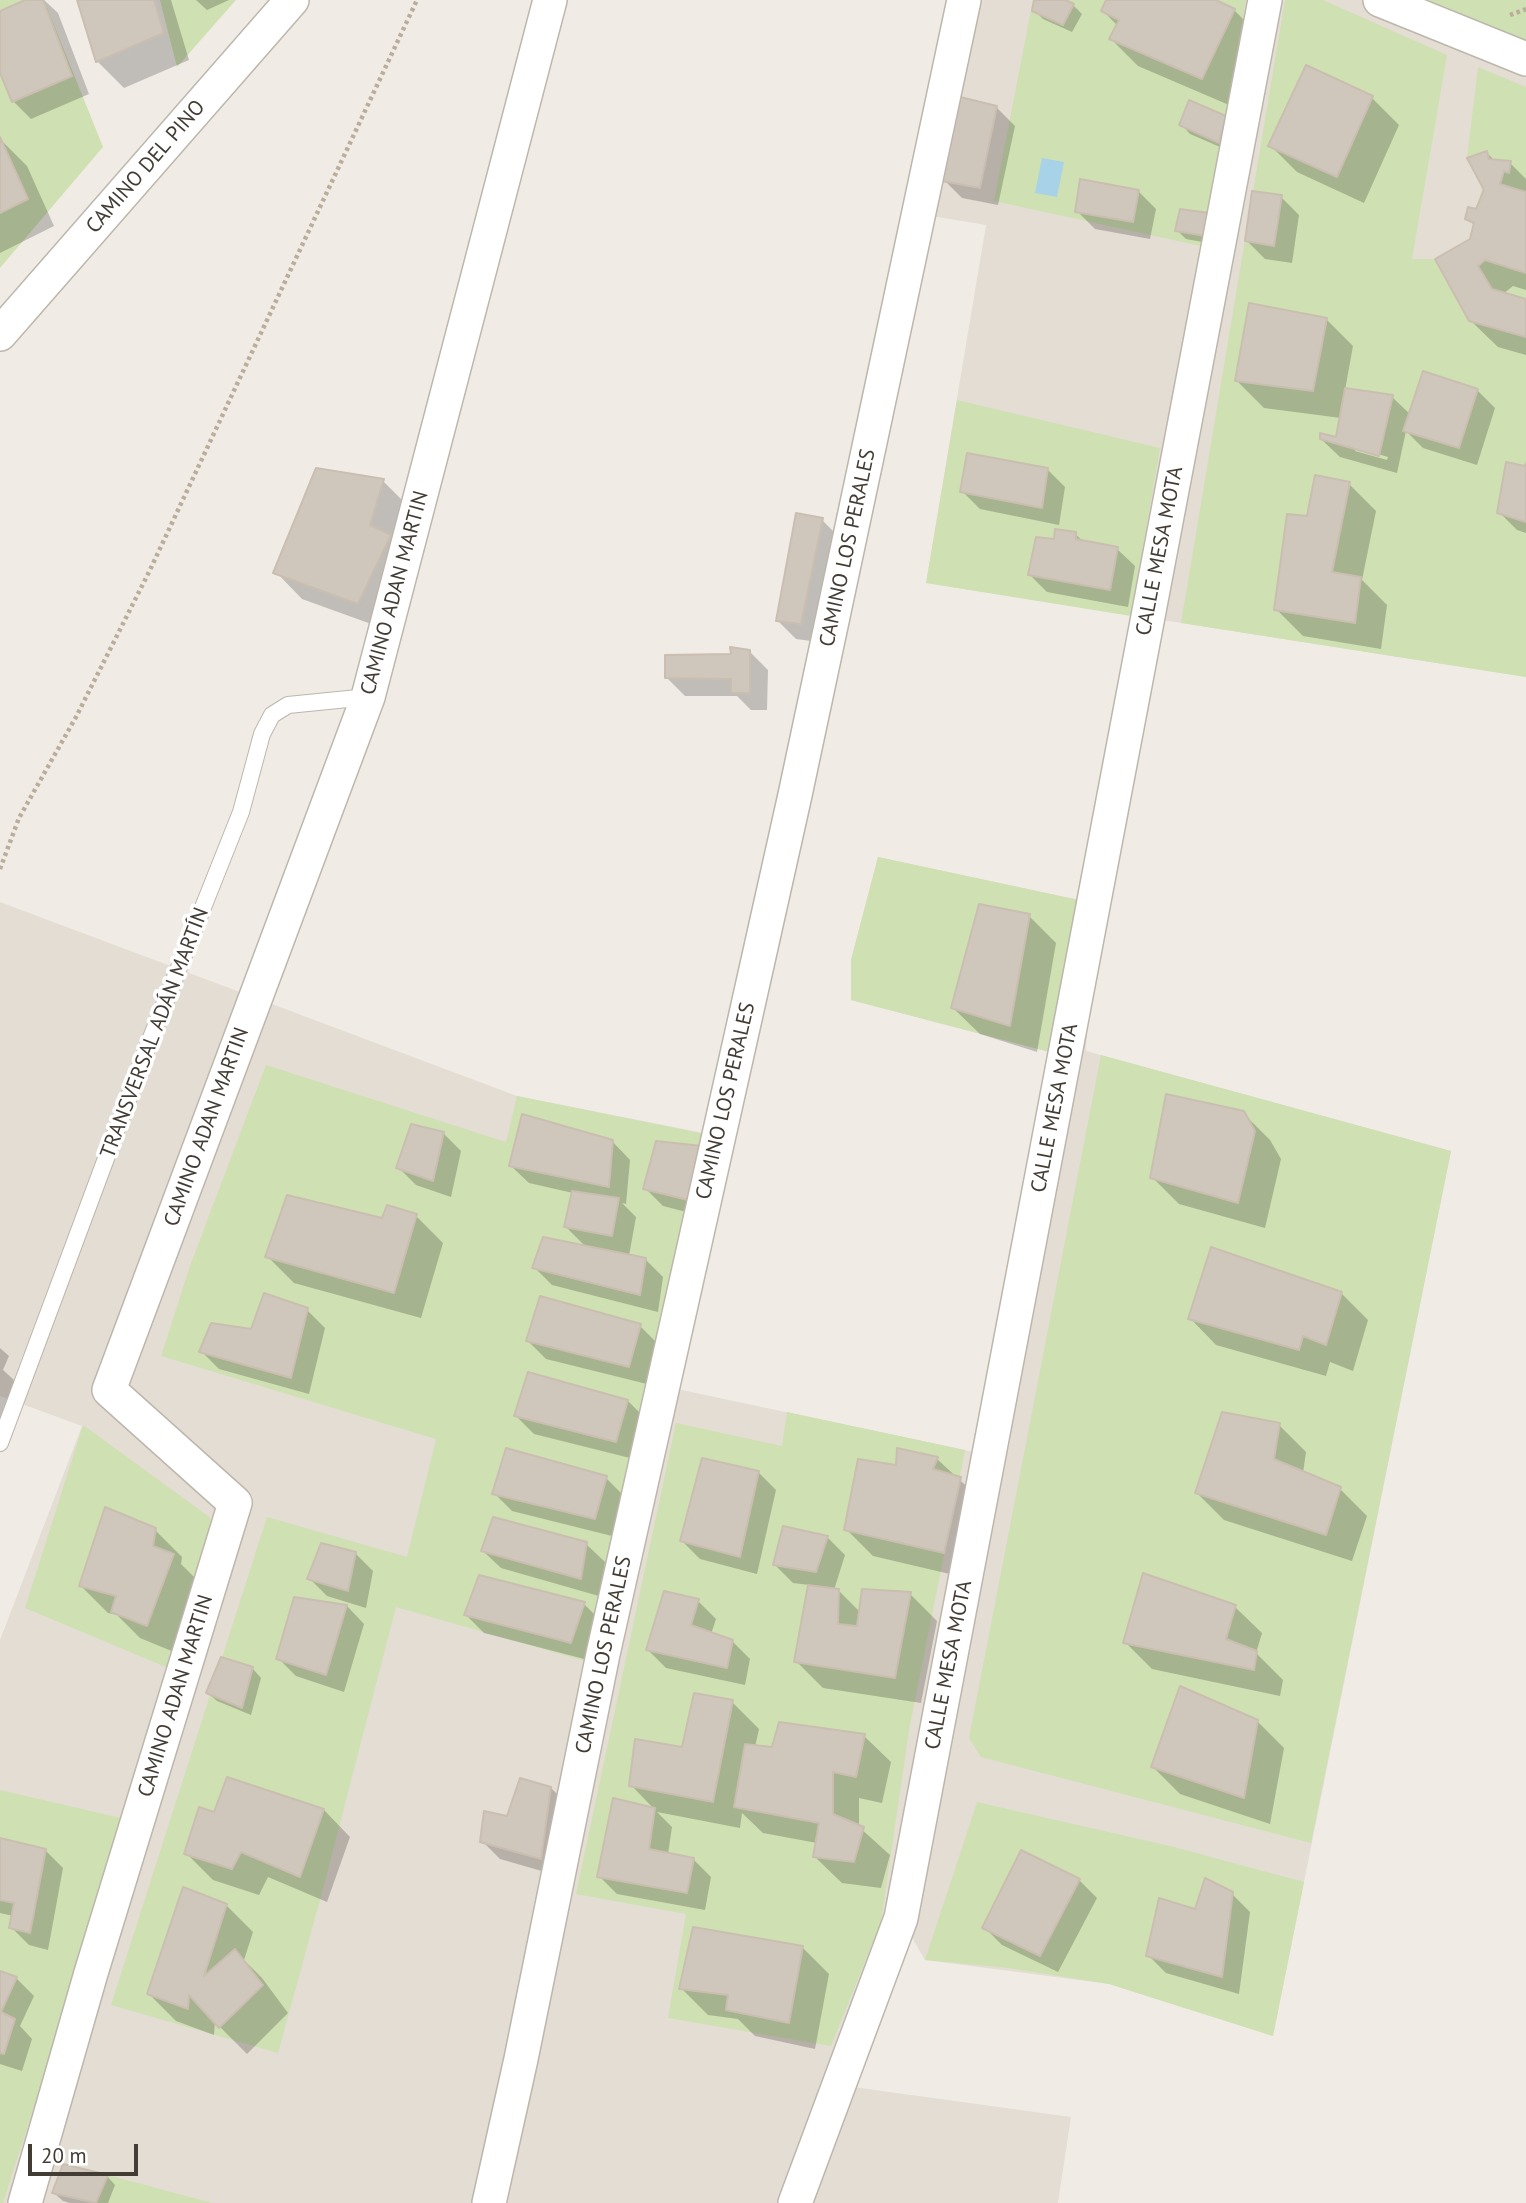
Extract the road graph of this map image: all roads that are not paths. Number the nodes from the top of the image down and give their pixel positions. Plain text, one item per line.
1 (292, 0) edge
2 (550, 0) edge
3 (964, 0) edge
4 (1265, 0) edge
5 (1402, 3) edge
6 (1519, 51) edge
7 (0, 334) edge
8 (368, 697) junction
9 (0, 1443) edge
10 (25, 2203) edge
11 (489, 2203) edge
12 (795, 2203) edge

1 - 7 street, CAMINO DEL PINO
2 - 8 street, CAMINO ADAN MARTIN
3 - 11 street, CAMINO LOS PERALES
4 - 12 street, CALLE MESA MOTA
5 - 6 street
8 - 9 lane, TRANSVERSAL ADÁN MARTÍN
8 - 10 street, CAMINO ADAN MARTIN

